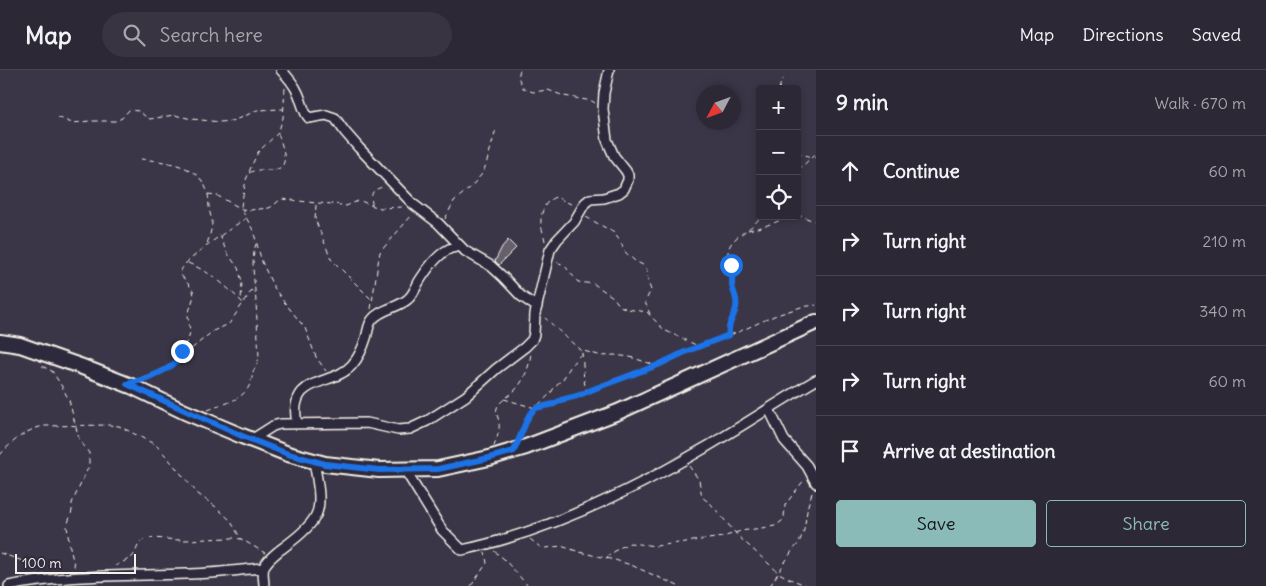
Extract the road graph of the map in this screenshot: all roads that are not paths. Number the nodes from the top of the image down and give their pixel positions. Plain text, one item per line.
1 (608, 70) edge
2 (282, 71) edge
3 (460, 246) junction
4 (537, 308) junction
5 (816, 322) edge
6 (0, 342) edge
7 (816, 380) edge
8 (769, 409) junction
9 (297, 424) junction
10 (251, 440) junction
11 (314, 461) junction
12 (406, 470) junction
13 (816, 483) edge
14 (263, 568) junction
15 (9, 586) edge
16 (264, 586) edge

1 - 4 street
2 - 3 street
3 - 4 street
3 - 9 street
4 - 9 street
5 - 12 main road
6 - 10 main road
7 - 8 street
8 - 12 street
8 - 13 street
9 - 10 street
10 - 11 main road
11 - 12 main road
11 - 14 street
14 - 15 street
14 - 16 street

